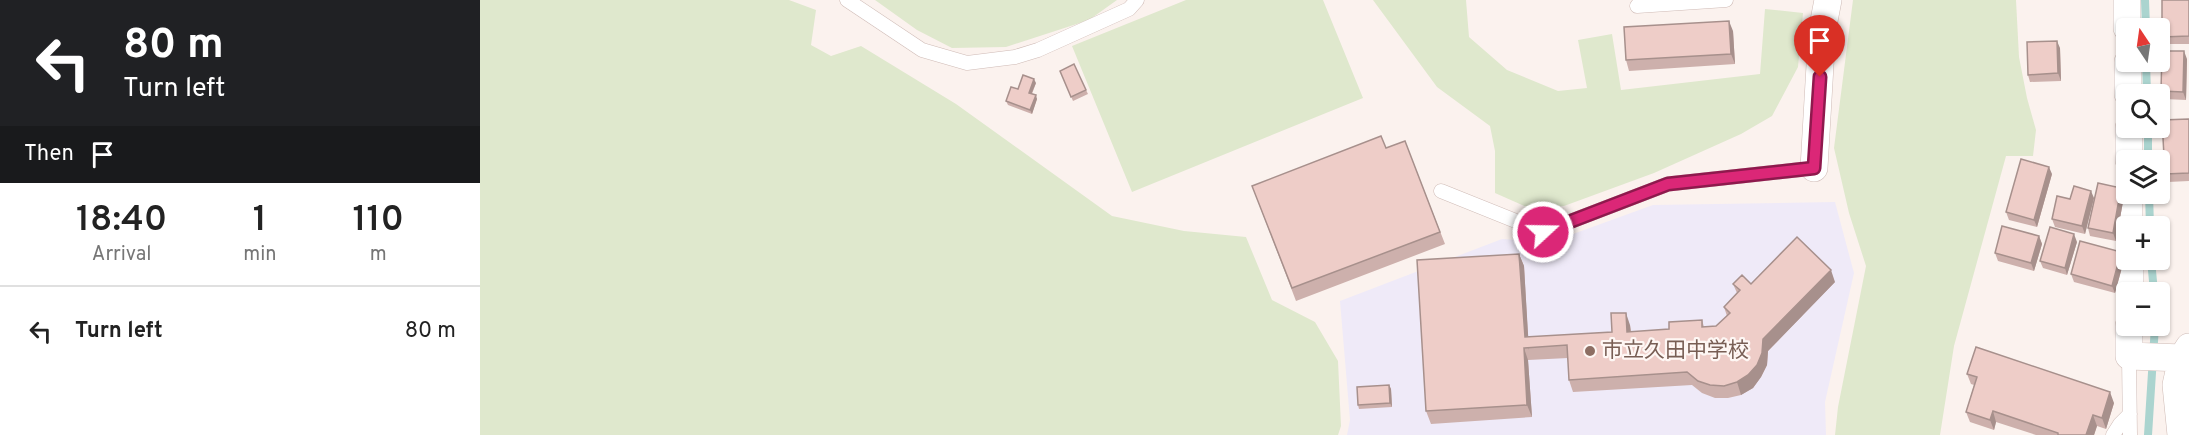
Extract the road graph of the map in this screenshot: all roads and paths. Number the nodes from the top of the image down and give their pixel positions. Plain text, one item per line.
1 (847, 0) edge
2 (1137, 0) edge
3 (1726, 0) edge
4 (1828, 0) edge
5 (2127, 0) edge
6 (1637, 6) dead end
7 (2127, 18) edge
8 (1814, 168) joint
9 (1441, 190) dead end
10 (2130, 336) edge
11 (2179, 354) edge
12 (2133, 356) junction
13 (2130, 414) junction
14 (2113, 435) edge
15 (2130, 435) edge
16 (2181, 435) edge

1 - 2 lane
3 - 6 lane
4 - 8 street
5 - 7 street
8 - 9 lane
10 - 12 street
11 - 12 street
11 - 16 street
12 - 13 lane
13 - 14 lane
13 - 15 lane

